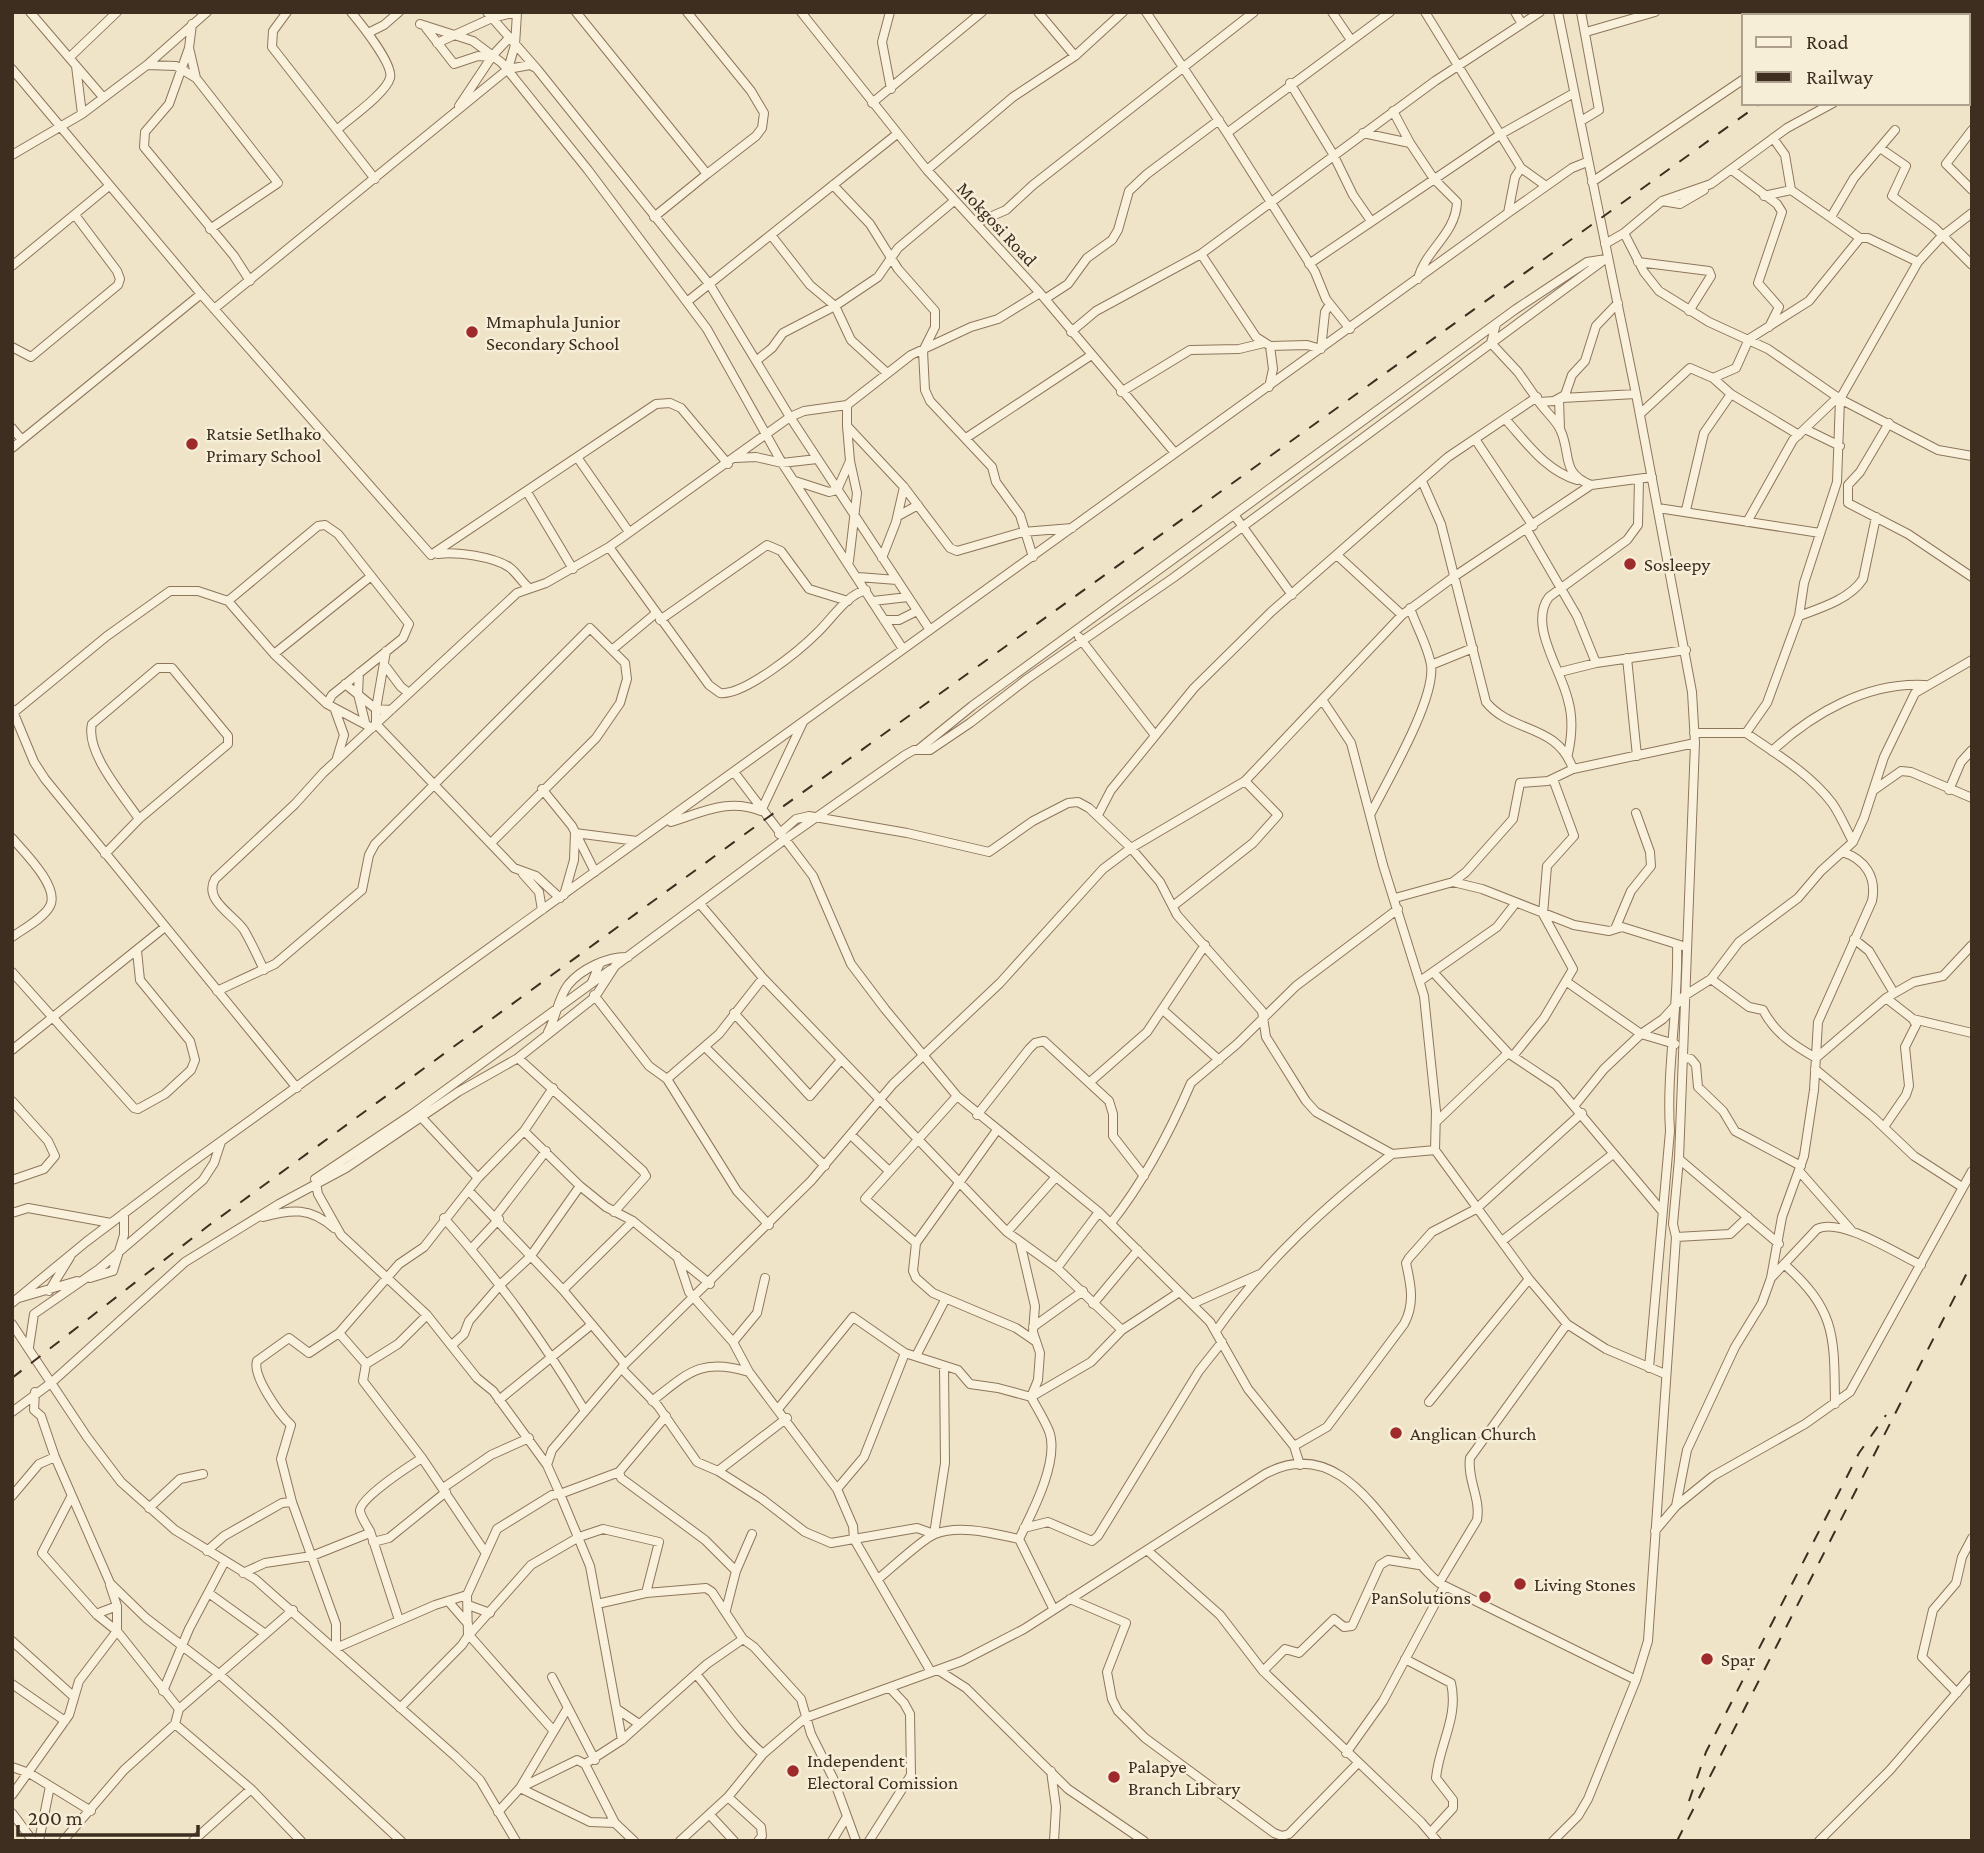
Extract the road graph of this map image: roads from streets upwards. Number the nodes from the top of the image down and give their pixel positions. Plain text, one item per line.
1 (30, 12) edge
2 (117, 12) edge
3 (206, 12) edge
4 (288, 12) edge
5 (352, 12) edge
6 (399, 12) edge
7 (517, 12) edge
8 (576, 12) edge
9 (687, 12) edge
10 (801, 12) edge
11 (890, 12) edge
12 (982, 12) edge
13 (1038, 12) edge
14 (1123, 12) edge
15 (1146, 12) edge
16 (1254, 12) edge
17 (1332, 12) edge
18 (1390, 12) edge
19 (1425, 12) edge
20 (1515, 12) edge
21 (1540, 12) edge
22 (1558, 12) edge
23 (1581, 12) edge
24 (1656, 12) edge
25 (489, 15) edge
26 (192, 24) junction
27 (1522, 24) junction
28 (1586, 32) junction
29 (368, 33) junction
30 (451, 36) junction
31 (509, 38) junction
32 (1350, 40) junction
33 (437, 43) junction
34 (515, 45) junction
35 (189, 48) junction
36 (1075, 56) junction
37 (491, 57) junction
38 (70, 58) junction
39 (147, 65) junction
40 (1458, 65) junction
41 (76, 66) junction
42 (1184, 67) junction
43 (182, 68) junction
44 (12, 69) edge
45 (508, 69) junction
46 (537, 69) junction
47 (196, 78) junction
48 (1742, 80) edge
49 (1290, 83) junction
50 (891, 89) junction
51 (1574, 93) junction
52 (102, 96) junction
53 (873, 103) junction
54 (1829, 105) edge
55 (1393, 111) junction
56 (82, 114) junction
57 (454, 114) junction
58 (1219, 120) junction
59 (1581, 121) junction
60 (59, 127) junction
61 (338, 129) junction
62 (1895, 130) dead end
63 (1972, 130) edge
64 (1227, 133) junction
65 (1363, 133) junction
66 (897, 134) junction
67 (1501, 134) junction
68 (1773, 138) junction
69 (1410, 144) junction
70 (1880, 148) junction
71 (1333, 154) junction
72 (12, 155) edge
73 (1587, 162) junction
74 (1521, 168) junction
75 (927, 170) junction
76 (1732, 170) junction
77 (707, 174) junction
78 (375, 178) junction
79 (1434, 179) junction
80 (1592, 182) junction
81 (833, 185) junction
82 (109, 186) junction
83 (1546, 186) junction
84 (1791, 190) junction
85 (1972, 190) edge
86 (1764, 195) junction
87 (954, 201) junction
88 (1269, 202) junction
89 (1508, 213) junction
90 (1972, 213) edge
91 (75, 215) junction
92 (654, 217) junction
93 (1831, 217) junction
94 (1371, 221) junction
95 (976, 223) junction
96 (210, 229) junction
97 (1624, 233) junction
98 (771, 235) junction
99 (1941, 237) junction
100 (1860, 238) junction
101 (1605, 244) junction
102 (1201, 254) junction
103 (1607, 258) junction
104 (891, 260) junction
105 (1638, 262) junction
106 (1918, 262) junction
107 (1309, 264) junction
108 (1972, 265) edge
109 (12, 266) edge
110 (1418, 279) junction
111 (250, 281) junction
112 (710, 285) junction
113 (201, 294) junction
114 (1042, 296) junction
115 (688, 301) junction
116 (1618, 303) junction
117 (1330, 304) junction
118 (835, 306) junction
119 (214, 309) junction
120 (1689, 311) junction
121 (1496, 324) junction
122 (1769, 327) junction
123 (1350, 329) junction
124 (1071, 332) junction
125 (1749, 339) junction
126 (1491, 343) junction
127 (1267, 344) junction
128 (12, 347) edge
129 (1321, 349) junction
130 (923, 351) junction
131 (1090, 356) junction
132 (756, 361) junction
133 (887, 373) junction
134 (1713, 378) junction
135 (1269, 387) junction
136 (1121, 392) junction
137 (1636, 394) junction
138 (1731, 394) junction
139 (1839, 398) junction
140 (1538, 399) junction
141 (1561, 399) junction
142 (847, 405) junction
143 (1640, 414) junction
144 (790, 417) junction
145 (1506, 420) junction
146 (1889, 422) junction
147 (847, 426) junction
148 (12, 428) edge
149 (1560, 429) junction
150 (1802, 432) junction
151 (765, 433) junction
152 (966, 438) junction
153 (1475, 439) junction
154 (22, 440) junction
155 (1840, 446) junction
156 (12, 448) edge
157 (1175, 453) junction
158 (1972, 456) edge
159 (577, 457) junction
160 (817, 459) junction
161 (732, 461) junction
162 (849, 461) junction
163 (782, 463) junction
164 (1652, 477) junction
165 (1639, 478) junction
166 (1578, 480) junction
167 (795, 481) junction
168 (1422, 481) junction
169 (1837, 482) junction
170 (1591, 485) junction
171 (1848, 485) junction
172 (904, 487) junction
173 (838, 490) junction
174 (527, 492) junction
175 (1848, 503) junction
176 (1830, 504) junction
177 (918, 505) junction
178 (1658, 508) junction
179 (1686, 510) junction
180 (898, 516) junction
181 (1235, 516) junction
182 (855, 517) junction
183 (1876, 517) junction
184 (1747, 522) junction
185 (1242, 526) junction
186 (1072, 528) junction
187 (1530, 528) junction
188 (629, 532) junction
189 (1023, 532) junction
190 (1820, 533) junction
191 (609, 547) junction
192 (431, 555) junction
193 (1338, 556) junction
194 (1033, 557) junction
195 (882, 558) junction
196 (849, 561) junction
197 (573, 569) junction
198 (1455, 576) junction
199 (370, 577) junction
200 (858, 577) junction
201 (1972, 577) edge
202 (897, 580) junction
203 (1562, 587) junction
204 (528, 588) junction
205 (866, 590) junction
206 (1292, 595) junction
207 (908, 597) junction
208 (228, 601) junction
209 (848, 601) junction
210 (873, 601) junction
211 (1410, 608) junction
212 (917, 611) junction
213 (1402, 615) junction
214 (1798, 616) junction
215 (658, 617) junction
216 (884, 620) junction
217 (930, 630) junction
218 (1077, 632) junction
219 (1080, 641) junction
220 (1473, 648) junction
221 (613, 649) junction
222 (903, 649) junction
223 (1686, 650) junction
224 (386, 651) junction
225 (274, 654) junction
226 (377, 658) junction
227 (1627, 658) junction
228 (1972, 660) edge
229 (1596, 663) junction
230 (1431, 665) junction
231 (386, 666) junction
232 (362, 670) junction
233 (1560, 672) junction
234 (384, 677) junction
235 (345, 684) junction
236 (1925, 684) junction
237 (409, 693) junction
238 (358, 694) junction
239 (1323, 701) junction
240 (330, 706) junction
241 (376, 709) junction
242 (391, 710) junction
243 (13, 712) edge
244 (803, 722) junction
245 (371, 724) junction
246 (1694, 733) junction
247 (1746, 733) junction
248 (1154, 734) junction
249 (1695, 743) junction
250 (919, 749) junction
251 (1972, 750) edge
252 (1772, 751) junction
253 (1567, 754) junction
254 (1637, 756) junction
255 (336, 761) junction
256 (1573, 769) junction
257 (734, 772) junction
258 (1553, 779) junction
259 (1245, 781) junction
260 (434, 785) junction
261 (542, 789) junction
262 (1874, 790) junction
263 (1949, 790) junction
264 (1972, 798) edge
265 (761, 811) junction
266 (1636, 813) dead end
267 (1098, 815) junction
268 (1370, 815) junction
269 (817, 817) junction
270 (139, 819) junction
271 (662, 824) junction
272 (575, 833) junction
273 (781, 837) junction
274 (12, 838) edge
275 (638, 841) junction
276 (1853, 842) junction
277 (491, 843) junction
278 (1131, 848) junction
279 (1842, 852) junction
280 (105, 855) junction
281 (595, 872) junction
282 (523, 874) junction
283 (1453, 882) junction
284 (562, 897) junction
285 (1395, 898) junction
286 (700, 904) junction
287 (1515, 904) junction
288 (1173, 906) junction
289 (1398, 909) junction
290 (542, 911) junction
291 (1543, 914) junction
292 (165, 927) junction
293 (1615, 929) junction
294 (12, 937) edge
295 (1854, 939) junction
296 (1205, 945) junction
297 (1972, 945) edge
298 (1682, 946) junction
299 (137, 951) junction
300 (628, 957) junction
301 (600, 962) junction
302 (615, 966) junction
303 (264, 970) junction
304 (12, 972) edge
305 (1433, 972) junction
306 (763, 978) junction
307 (1711, 979) junction
308 (1420, 981) junction
309 (1567, 982) junction
310 (591, 984) junction
311 (217, 991) junction
312 (1890, 995) junction
313 (1685, 996) junction
314 (594, 997) junction
315 (1676, 1006) junction
316 (557, 1010) junction
317 (1163, 1010) junction
318 (734, 1013) junction
319 (52, 1017) junction
320 (1262, 1018) junction
321 (1913, 1019) junction
322 (1972, 1032) edge
323 (1641, 1034) junction
324 (547, 1035) junction
325 (1671, 1044) junction
326 (1681, 1044) junction
327 (705, 1047) junction
328 (12, 1049) edge
329 (1510, 1055) junction
330 (924, 1056) junction
331 (1683, 1057) junction
332 (518, 1058) junction
333 (1816, 1058) junction
334 (841, 1060) junction
335 (1219, 1060) junction
336 (1815, 1069) junction
337 (667, 1079) junction
338 (1090, 1082) junction
339 (297, 1088) junction
340 (553, 1088) junction
341 (957, 1096) junction
342 (879, 1099) junction
343 (12, 1101) edge
344 (1575, 1105) junction
345 (1581, 1113) junction
346 (977, 1115) junction
347 (422, 1118) junction
348 (1437, 1121) junction
349 (1884, 1127) junction
350 (997, 1130) junction
351 (524, 1131) junction
352 (850, 1135) junction
353 (916, 1138) junction
354 (221, 1142) junction
355 (1435, 1150) junction
356 (546, 1151) junction
357 (1392, 1154) junction
358 (1613, 1154) junction
359 (1679, 1159) junction
360 (825, 1166) junction
361 (1801, 1169) junction
362 (888, 1170) junction
363 (1972, 1171) edge
364 (1144, 1177) junction
365 (478, 1178) junction
366 (1055, 1178) junction
367 (12, 1180) edge
368 (958, 1181) junction
369 (316, 1182) junction
370 (580, 1186) junction
371 (1962, 1188) junction
372 (302, 1190) junction
373 (469, 1191) junction
374 (1476, 1209) junction
375 (1662, 1211) junction
376 (614, 1212) junction
377 (1099, 1212) junction
378 (12, 1213) edge
379 (124, 1213) junction
380 (1748, 1217) junction
381 (444, 1218) junction
382 (497, 1218) junction
383 (252, 1220) junction
384 (633, 1221) junction
385 (111, 1223) junction
386 (1111, 1223) junction
387 (1673, 1224) junction
388 (769, 1225) junction
389 (1853, 1231) junction
390 (1007, 1232) junction
391 (341, 1235) junction
392 (1676, 1237) junction
393 (1502, 1241) junction
394 (1020, 1242) junction
395 (916, 1243) junction
396 (1779, 1244) junction
397 (471, 1249) junction
398 (118, 1250) junction
399 (1138, 1250) junction
400 (73, 1252) junction
401 (677, 1256) junction
402 (530, 1257) junction
403 (1784, 1264) junction
404 (1921, 1265) junction
405 (1057, 1268) junction
406 (1261, 1274) junction
407 (386, 1278) junction
408 (765, 1278) dead end
409 (1771, 1278) junction
410 (1529, 1279) junction
411 (83, 1280) junction
412 (501, 1284) junction
413 (710, 1284) junction
414 (50, 1289) junction
415 (564, 1290) junction
416 (1083, 1291) junction
417 (1178, 1293) junction
418 (693, 1298) junction
419 (946, 1300) junction
420 (15, 1301) edge
421 (1093, 1304) junction
422 (1192, 1304) junction
423 (42, 1306) junction
424 (427, 1315) junction
425 (12, 1324) edge
426 (1567, 1324) junction
427 (591, 1325) junction
428 (1033, 1327) junction
429 (1122, 1330) junction
430 (1216, 1331) junction
431 (338, 1333) junction
432 (1035, 1341) junction
433 (733, 1342) junction
434 (1222, 1342) junction
435 (452, 1345) junction
436 (29, 1347) junction
437 (905, 1353) junction
438 (916, 1356) junction
439 (553, 1359) junction
440 (366, 1364) junction
441 (624, 1366) junction
442 (944, 1366) junction
443 (1649, 1368) junction
444 (749, 1371) junction
445 (1665, 1374) junction
446 (51, 1383) junction
447 (35, 1392) junction
448 (1031, 1397) junction
449 (499, 1399) junction
450 (652, 1401) junction
451 (1429, 1402) dead end
452 (1835, 1404) junction
453 (778, 1409) junction
454 (585, 1411) junction
455 (12, 1412) edge
456 (666, 1416) junction
457 (787, 1418) junction
458 (529, 1438) junction
459 (1294, 1446) junction
460 (55, 1457) junction
461 (422, 1458) junction
462 (547, 1465) junction
463 (1300, 1465) junction
464 (718, 1471) junction
465 (619, 1472) junction
466 (203, 1474) dead end
467 (837, 1489) junction
468 (445, 1490) junction
469 (560, 1494) junction
470 (12, 1496) edge
471 (71, 1497) junction
472 (292, 1502) junction
473 (1676, 1506) junction
474 (149, 1508) junction
475 (1024, 1528) junction
476 (370, 1531) junction
477 (1655, 1532) junction
478 (752, 1534) dead end
479 (934, 1534) junction
480 (579, 1537) junction
481 (1972, 1538) edge
482 (854, 1539) junction
483 (1019, 1539) junction
484 (373, 1542) junction
485 (1147, 1550) junction
486 (207, 1552) junction
487 (485, 1552) junction
488 (312, 1556) junction
489 (225, 1561) junction
490 (1419, 1565) junction
491 (736, 1571) junction
492 (243, 1573) junction
493 (878, 1579) junction
494 (110, 1583) junction
495 (1441, 1585) junction
496 (646, 1593) junction
497 (210, 1594) junction
498 (467, 1595) junction
499 (1070, 1599) junction
500 (448, 1601) junction
501 (597, 1604) junction
502 (468, 1605) junction
503 (117, 1606) junction
504 (1053, 1608) junction
505 (293, 1610) junction
506 (726, 1610) junction
507 (490, 1613) junction
508 (96, 1614) junction
509 (399, 1620) junction
510 (468, 1624) junction
511 (117, 1631) junction
512 (264, 1633) junction
513 (468, 1635) junction
514 (743, 1639) junction
515 (12, 1641) edge
516 (182, 1646) junction
517 (336, 1648) junction
518 (1405, 1659) junction
519 (934, 1671) junction
520 (1263, 1671) junction
521 (696, 1674) junction
522 (220, 1675) junction
523 (1972, 1675) edge
524 (552, 1677) dead end
525 (1636, 1680) junction
526 (12, 1684) edge
527 (890, 1688) junction
528 (163, 1690) junction
529 (1957, 1693) junction
530 (73, 1696) junction
531 (400, 1708) junction
532 (566, 1709) junction
533 (617, 1709) junction
534 (179, 1710) junction
535 (805, 1718) junction
536 (65, 1721) junction
537 (175, 1724) junction
538 (639, 1724) junction
539 (552, 1729) junction
540 (622, 1740) junction
541 (1346, 1753) junction
542 (763, 1754) junction
543 (595, 1760) junction
544 (1358, 1763) junction
545 (585, 1764) junction
546 (12, 1766) edge
547 (1051, 1770) junction
548 (29, 1773) junction
549 (50, 1786) junction
550 (520, 1788) junction
551 (251, 1789) junction
552 (12, 1794) edge
553 (728, 1797) junction
554 (91, 1811) junction
555 (498, 1812) junction
556 (12, 1813) edge
557 (710, 1815) junction
558 (846, 1818) junction
559 (615, 1824) junction
560 (1431, 1832) junction
561 (36, 1841) edge
562 (63, 1841) edge
563 (193, 1841) edge
564 (301, 1841) edge
565 (401, 1841) edge
566 (516, 1841) edge
567 (634, 1841) edge
568 (680, 1841) edge
569 (734, 1841) edge
570 (758, 1841) edge
571 (832, 1841) edge
572 (856, 1841) edge
573 (869, 1841) edge
574 (1054, 1841) edge
575 (1144, 1841) edge
576 (1437, 1841) edge
577 (1553, 1841) edge
578 (1819, 1841) edge

1 - 38 street
2 - 38 street
3 - 26 street
4 - 61 street
5 - 29 street
6 - 29 street
7 - 25 street
7 - 34 street
8 - 77 street
9 - 77 street
10 - 53 street, Mokgosi Road
11 - 50 street
12 - 50 street
13 - 36 street
14 - 36 street
15 - 42 street
16 - 42 street
17 - 32 street
18 - 32 street
19 - 40 street
20 - 27 street
21 - 27 street
22 - 51 street
23 - 28 street
24 - 28 street
25 - 30 street
25 - 31 street
26 - 35 street
26 - 39 street
27 - 40 street
28 - 59 street
29 - 61 street
30 - 33 street
30 - 33 street
30 - 37 street
31 - 34 street
31 - 37 street
32 - 49 street
33 - 37 street
34 - 45 street
34 - 46 street
35 - 43 street
35 - 47 street
36 - 75 street
37 - 45 street
37 - 57 street
38 - 41 street
39 - 43 street
39 - 52 street
40 - 55 street
40 - 67 street
41 - 52 street
41 - 56 street
42 - 58 street
42 - 95 street
43 - 47 street
43 - 96 street
44 - 60 street
45 - 46 street
45 - 57 street
45 - 115 street
46 - 92 street
47 - 96 street
48 - 80 street
49 - 64 street
49 - 71 street
50 - 53 street
51 - 59 street
51 - 67 street
52 - 56 street
53 - 66 street, Mokgosi Road
54 - 68 street
55 - 65 street
55 - 69 street
56 - 60 street
57 - 78 street
58 - 64 street
58 - 114 street
59 - 73 street
60 - 72 street
60 - 82 street
61 - 78 street
62 - 70 street
63 - 85 street
64 - 88 street
65 - 69 street
65 - 71 street
66 - 75 street, Mokgosi Road
66 - 81 street
67 - 74 street
67 - 79 street
68 - 76 street
68 - 84 street
69 - 79 street
70 - 93 street
70 - 99 street
71 - 88 street
71 - 94 street
73 - 80 street
73 - 83 street
74 - 83 street
74 - 89 street
75 - 87 street, Mokgosi Road
76 - 86 street
76 - 97 street
77 - 92 street
78 - 111 street
79 - 94 street
79 - 110 street
80 - 101 street
81 - 98 street
81 - 104 street
82 - 91 street
82 - 113 street
83 - 89 street
84 - 86 street
84 - 93 street
86 - 122 street
87 - 95 street, Mokgosi Road
87 - 104 street
88 - 102 street
88 - 107 street
89 - 110 street
90 - 99 street
91 - 109 street
91 - 128 street
92 - 112 street
93 - 100 street
94 - 107 street
95 - 114 street, Mokgosi Road
96 - 111 street
97 - 101 street
97 - 105 street
98 - 112 street
98 - 118 street
99 - 106 street
99 - 108 street
100 - 106 street
100 - 122 street
101 - 103 street
102 - 124 street
102 - 127 street
103 - 116 street
103 - 121 street
103 - 126 street
104 - 118 street
104 - 130 street
105 - 120 street
105 - 120 street
106 - 139 street
107 - 117 street
110 - 123 street
111 - 119 street
112 - 115 street
112 - 132 street
113 - 119 street
113 - 154 street
114 - 124 street, Mokgosi Road
114 - 130 street
115 - 151 street
116 - 137 street
116 - 141 street
117 - 123 street
117 - 129 street
118 - 132 street
118 - 133 street
119 - 192 street
120 - 125 street
121 - 126 street
121 - 181 street
122 - 125 street
123 - 129 street
124 - 131 street, Mokgosi Road
125 - 134 street
125 - 139 street
126 - 140 street
126 - 185 street
127 - 129 street
127 - 135 street
127 - 136 street
129 - 135 street
130 - 133 street
130 - 152 street
131 - 136 street, Mokgosi Road
131 - 152 street
132 - 144 street
133 - 142 street
134 - 138 street
134 - 143 street
135 - 157 street
136 - 157 street, Mokgosi Road
137 - 141 street
137 - 143 street
138 - 150 street
138 - 179 street
139 - 146 street
139 - 150 street
139 - 155 street
140 - 141 street
140 - 145 street
140 - 149 street
141 - 149 street
142 - 144 street
142 - 147 street
143 - 164 street
144 - 151 street
144 - 160 street
145 - 153 street
145 - 166 street
146 - 158 street
146 - 171 street
147 - 162 street
147 - 172 street
148 - 154 street
149 - 166 street
150 - 155 street
150 - 184 street
151 - 161 street
151 - 163 street
152 - 189 street
153 - 168 street
153 - 187 street
154 - 156 street
155 - 169 street
157 - 186 street
159 - 161 street
159 - 174 street
159 - 188 street
160 - 163 street
160 - 173 street
161 - 163 street
161 - 188 street
162 - 173 street
162 - 182 street
163 - 167 street
164 - 165 street
164 - 178 street
165 - 170 street
165 - 203 street
166 - 170 street
167 - 173 street
167 - 196 street
168 - 193 street
168 - 198 street
169 - 171 street
169 - 176 street
170 - 187 street
171 - 175 street
172 - 177 street
172 - 180 street
173 - 182 street
174 - 192 street
174 - 197 street
175 - 176 street
175 - 183 street
176 - 190 street
177 - 180 street
177 - 189 street
178 - 179 street
178 - 223 street
179 - 184 street
180 - 195 street
181 - 185 street
181 - 218 street
182 - 195 street
182 - 196 street
183 - 201 street
183 - 214 street
184 - 190 street
185 - 206 street
185 - 219 street
186 - 189 street
186 - 194 street
187 - 198 street
187 - 203 street
188 - 191 street
189 - 194 street
190 - 214 street
191 - 197 street
191 - 215 street
192 - 204 street
193 - 206 street
193 - 213 street
194 - 217 street
195 - 202 street
196 - 200 street
197 - 204 street
198 - 211 street
198 - 220 street
199 - 208 street
199 - 224 street
199 - 225 street
200 - 202 street
200 - 205 street
202 - 207 street
203 - 229 street
203 - 233 street
204 - 237 street
205 - 209 street
205 - 210 street
206 - 248 street
207 - 210 street
207 - 212 street
208 - 225 street
208 - 243 street
209 - 215 street
209 - 215 street
210 - 216 street
211 - 213 street
211 - 230 street
212 - 216 street
212 - 217 street
213 - 239 street
214 - 247 street
215 - 221 street
216 - 222 street
217 - 222 street
218 - 219 street
218 - 250 street
219 - 248 street
219 - 250 street
220 - 230 street
220 - 253 street
221 - 260 street
221 - 261 street
222 - 244 street
223 - 227 street
223 - 246 street
224 - 226 street
224 - 231 street
225 - 240 street
226 - 231 street
226 - 232 street
227 - 229 street
227 - 254 street
228 - 236 street
229 - 233 street
230 - 268 street
231 - 234 street
231 - 237 street
232 - 234 street
232 - 235 street
232 - 238 street
233 - 253 street
234 - 241 street
235 - 238 street
235 - 240 street
236 - 252 street
236 - 262 street
237 - 242 street
238 - 241 street
238 - 245 street
239 - 259 street
239 - 268 street
240 - 245 street
240 - 255 street
241 - 242 street
241 - 245 street
242 - 245 street
243 - 280 street
244 - 257 street
244 - 265 street
245 - 255 street
245 - 260 street
246 - 247 street
246 - 249 street
247 - 252 street
248 - 267 street
249 - 254 street
249 - 298 street
250 - 269 street
251 - 263 street
252 - 276 street
253 - 256 street
254 - 256 street
255 - 303 street
256 - 258 street
257 - 265 street
257 - 271 street
258 - 283 street
258 - 291 street
259 - 278 street
259 - 288 street
260 - 277 street
260 - 303 street
261 - 272 street
261 - 277 street
262 - 263 street
262 - 276 street
263 - 264 street
265 - 271 street
265 - 273 street
266 - 293 street
267 - 269 street
267 - 278 street
268 - 285 street
269 - 273 street
270 - 270 street
270 - 280 street
271 - 275 street
272 - 275 street
272 - 281 street
272 - 284 street
273 - 286 street
273 - 330 street
274 - 294 street
275 - 281 street
276 - 279 street
277 - 282 street
278 - 288 street
278 - 330 street
279 - 295 street
279 - 307 street
280 - 292 street
281 - 284 street
282 - 284 street
282 - 290 street
283 - 285 street
283 - 287 street
284 - 290 street
285 - 289 street
286 - 300 street
286 - 306 street
287 - 291 street
287 - 305 street
288 - 296 street
289 - 308 street
289 - 320 street
290 - 339 street
291 - 293 street
291 - 309 street
292 - 299 street
292 - 311 street
293 - 298 street
295 - 312 street
295 - 333 street
296 - 317 street
296 - 320 street
297 - 312 street
298 - 313 street
298 - 315 street
299 - 319 street
299 - 319 street
300 - 301 street
300 - 302 street
301 - 310 street
301 - 316 street
302 - 310 street
302 - 314 street
303 - 311 street
304 - 319 street
305 - 308 street
305 - 329 street
306 - 318 street
306 - 334 street
307 - 313 street
307 - 333 street
308 - 348 street
309 - 323 street
309 - 329 street
310 - 314 street
310 - 316 street
311 - 339 street
312 - 321 street
312 - 333 street
313 - 315 street
313 - 326 street
314 - 324 street
314 - 337 street
315 - 323 street
315 - 325 street
316 - 324 street
316 - 372 street
317 - 335 street
317 - 338 street
318 - 327 street
318 - 334 street
319 - 328 street
320 - 335 street
320 - 357 street
321 - 322 street
321 - 349 street
323 - 325 street
323 - 344 street
324 - 332 street
325 - 326 street
325 - 375 street
326 - 331 street
327 - 337 street
327 - 360 street
329 - 344 street
329 - 348 street
330 - 341 street
330 - 342 street
331 - 359 street
331 - 361 street
332 - 340 street
332 - 347 street
333 - 336 street
334 - 342 street
335 - 364 street
336 - 349 street
336 - 361 street
337 - 388 street
338 - 346 street
338 - 364 street
339 - 354 street
340 - 351 street
340 - 376 street
341 - 346 street
341 - 353 street
342 - 352 street
342 - 353 street
343 - 367 street
344 - 345 street
345 - 358 street
345 - 374 street
346 - 350 street
347 - 365 street
347 - 369 street
348 - 355 street
349 - 371 street
350 - 366 street
350 - 368 street
351 - 356 street
351 - 365 street
352 - 360 street
352 - 362 street
353 - 362 street
353 - 368 street
354 - 379 street
354 - 398 street
355 - 357 street
355 - 374 street
356 - 370 street
356 - 382 street
357 - 406 street
358 - 375 street
358 - 393 street
359 - 380 street
359 - 387 street
360 - 388 street
361 - 389 street
361 - 396 street
362 - 395 street
363 - 371 street
364 - 386 street
365 - 373 street
366 - 377 street
366 - 390 street
368 - 390 street
368 - 395 street
369 - 372 street
369 - 391 street
370 - 376 street
370 - 402 street
371 - 404 street
372 - 383 street
373 - 381 street
373 - 382 street
374 - 393 street
374 - 459 street
375 - 387 street
375 - 443 street
376 - 384 street
377 - 386 street
377 - 405 street
378 - 385 street
379 - 385 street
379 - 398 street
380 - 392 street
380 - 396 street
381 - 397 street
381 - 407 street
382 - 397 street
382 - 402 street
383 - 391 street
383 - 446 street
384 - 401 street
384 - 415 street
385 - 400 street
386 - 399 street
387 - 392 street
388 - 413 street
389 - 403 street
389 - 404 street
390 - 394 street
391 - 407 street
392 - 445 street
393 - 410 street
394 - 405 street
394 - 428 street
395 - 419 street
396 - 409 street
397 - 412 street
398 - 411 street
399 - 417 street
399 - 421 street
400 - 414 street
400 - 420 street
401 - 413 street
401 - 418 street
402 - 412 street
402 - 415 street
403 - 409 street
403 - 452 street
404 - 452 street
405 - 416 street
406 - 422 street
406 - 430 street
407 - 424 street
407 - 431 street
408 - 433 street
409 - 473 street
410 - 426 street
410 - 451 street
411 - 414 street
411 - 423 street
412 - 435 street
412 - 439 street
413 - 418 street
414 - 420 street
414 - 423 street
415 - 427 street
416 - 421 street
416 - 428 street
417 - 422 street
417 - 429 street
418 - 433 street
418 - 441 street
419 - 432 street
419 - 438 street
421 - 429 street
422 - 430 street
423 - 436 street
424 - 435 street
424 - 440 street
425 - 436 street
426 - 443 street
426 - 495 street
427 - 439 street
427 - 441 street
428 - 432 street
429 - 448 street
430 - 434 street
431 - 440 street
431 - 472 street
432 - 448 street
433 - 444 street
434 - 459 street
434 - 475 street
435 - 449 street
436 - 446 street
437 - 438 street
437 - 453 street
437 - 467 street
438 - 442 street
439 - 449 street
439 - 454 street
440 - 461 street
441 - 450 street
441 - 454 street
442 - 448 street
442 - 479 street
443 - 445 street
444 - 450 street
444 - 453 street
445 - 477 street
446 - 447 street
446 - 474 street
447 - 455 street
447 - 460 street
448 - 475 street
449 - 458 street
450 - 456 street
452 - 473 street
453 - 457 street
454 - 462 street
456 - 464 street
456 - 465 street
457 - 464 street
457 - 467 street
458 - 462 street
458 - 468 street
459 - 463 street
460 - 470 street
460 - 471 street
461 - 468 street
461 - 476 street
462 - 469 street
463 - 485 street
463 - 490 street
464 - 482 street
465 - 469 street
465 - 491 street
466 - 474 street
467 - 482 street
468 - 484 street
468 - 487 street
469 - 480 street
469 - 487 street
471 - 494 street
471 - 508 street
472 - 486 street
472 - 488 street
473 - 477 street
474 - 486 street
475 - 483 street
476 - 484 street
476 - 488 street
477 - 525 street
478 - 491 street
479 - 482 street
479 - 483 street
479 - 493 street
480 - 496 street
480 - 501 street
480 - 507 street
481 - 529 street
482 - 493 street
483 - 504 street
484 - 509 street
485 - 499 street
485 - 520 street
486 - 489 street
487 - 498 street
488 - 492 street
488 - 517 street
489 - 492 street
489 - 497 street
490 - 495 street
490 - 520 street
491 - 506 street
492 - 505 street
493 - 519 street
494 - 503 street
494 - 516 street
495 - 518 street
495 - 525 street
496 - 501 street
496 - 506 street
497 - 512 street
497 - 516 street
498 - 500 street
498 - 502 street
499 - 504 street
499 - 544 street
500 - 509 street
500 - 510 street
501 - 533 street
502 - 507 street
502 - 510 street
503 - 508 street
503 - 511 street
504 - 519 street
505 - 512 street
505 - 517 street
506 - 514 street
507 - 513 street
508 - 511 street
509 - 517 street
510 - 513 street
511 - 528 street
511 - 530 street
512 - 522 street
513 - 531 street
513 - 539 street
514 - 521 street
514 - 535 street
515 - 530 street
516 - 522 street
516 - 528 street
517 - 531 street
518 - 541 street
518 - 560 street
519 - 527 street
519 - 547 street
520 - 541 street
521 - 538 street
521 - 542 street
522 - 534 street
522 - 565 street
523 - 529 street
524 - 532 street
525 - 577 street
526 - 536 street
527 - 535 street
527 - 573 street
528 - 534 street
529 - 578 street
530 - 536 street
531 - 555 street
532 - 539 street
532 - 543 street
533 - 538 street
533 - 540 street
534 - 537 street
535 - 542 street
535 - 558 street
536 - 548 street
537 - 551 street
537 - 554 street
538 - 540 street
539 - 550 street
540 - 543 street
541 - 544 street
542 - 553 street
543 - 545 street
544 - 560 street
545 - 550 street
545 - 559 street
546 - 548 street
547 - 574 street
547 - 575 street
548 - 549 street
548 - 552 street
549 - 554 street
549 - 561 street
550 - 555 street
550 - 559 street
551 - 563 street
551 - 564 street
553 - 557 street
553 - 570 street
554 - 562 street
555 - 566 street
556 - 561 street
557 - 568 street
557 - 569 street
558 - 571 street
558 - 572 street
559 - 567 street
560 - 576 street

